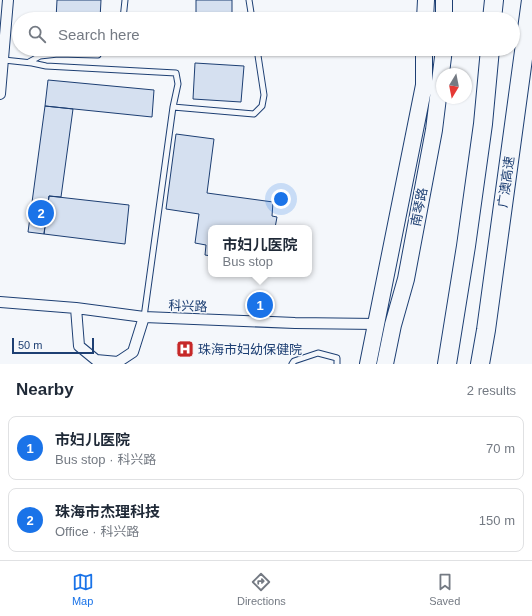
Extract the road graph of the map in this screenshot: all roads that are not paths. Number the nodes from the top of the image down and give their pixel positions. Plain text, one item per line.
1 (8, 0) edge
2 (125, 0) edge
3 (249, 0) edge
4 (426, 0) edge
5 (444, 0) edge
6 (494, 0) edge
7 (531, 0) edge
8 (124, 12) edge
9 (251, 12) edge
10 (425, 12) edge
11 (444, 12) edge
12 (493, 12) edge
13 (40, 56) edge
14 (257, 56) edge
15 (424, 56) edge
16 (443, 56) edge
17 (489, 56) edge
18 (4, 60) junction
19 (28, 62) junction
20 (0, 94) edge
21 (173, 107) junction
22 (0, 302) edge
23 (76, 308) junction
24 (144, 317) junction
25 (377, 324) junction
26 (393, 325) junction
27 (292, 364) edge
28 (337, 364) edge
29 (368, 364) edge
30 (384, 364) edge
31 (447, 364) edge
32 (480, 364) edge

1 - 18 street
2 - 8 lane
3 - 9 lane
4 - 10 main road
5 - 11 main road
6 - 12 highway
7 - 32 highway, 广澳高速
13 - 19 lane
14 - 21 lane
15 - 25 main road, 南琴路
16 - 26 main road, 南琴路
17 - 31 highway
18 - 19 lane
18 - 20 street
19 - 21 lane
21 - 24 lane
22 - 23 street, 科兴路
23 - 24 street, 科兴路
23 - 24 street
24 - 25 street, 科兴路
25 - 26 main road
25 - 29 main road, 南琴路
26 - 30 main road, 南琴路
27 - 28 lane

